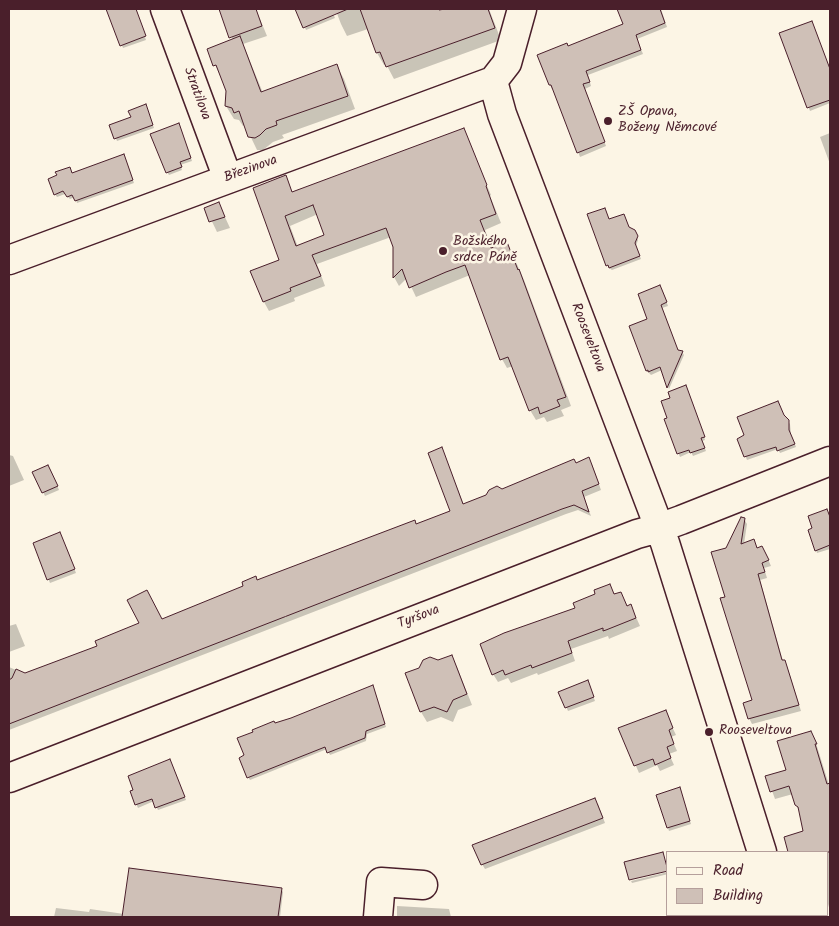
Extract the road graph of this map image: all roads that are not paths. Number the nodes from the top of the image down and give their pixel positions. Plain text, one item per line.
1 (164, 9) edge
2 (522, 9) edge
3 (493, 81) junction
4 (228, 179) junction
5 (9, 260) edge
6 (830, 461) edge
7 (659, 528) junction
8 (9, 778) edge
9 (762, 851) edge
10 (423, 886) dead end
11 (378, 917) edge

1 - 4 street, Stratilova
2 - 3 street
3 - 4 street, Březinova
3 - 7 street, Rooseveltova
4 - 5 street, Březinova
6 - 7 street, Tyršova
7 - 8 street, Tyršova
7 - 9 street, Rooseveltova
10 - 11 street

